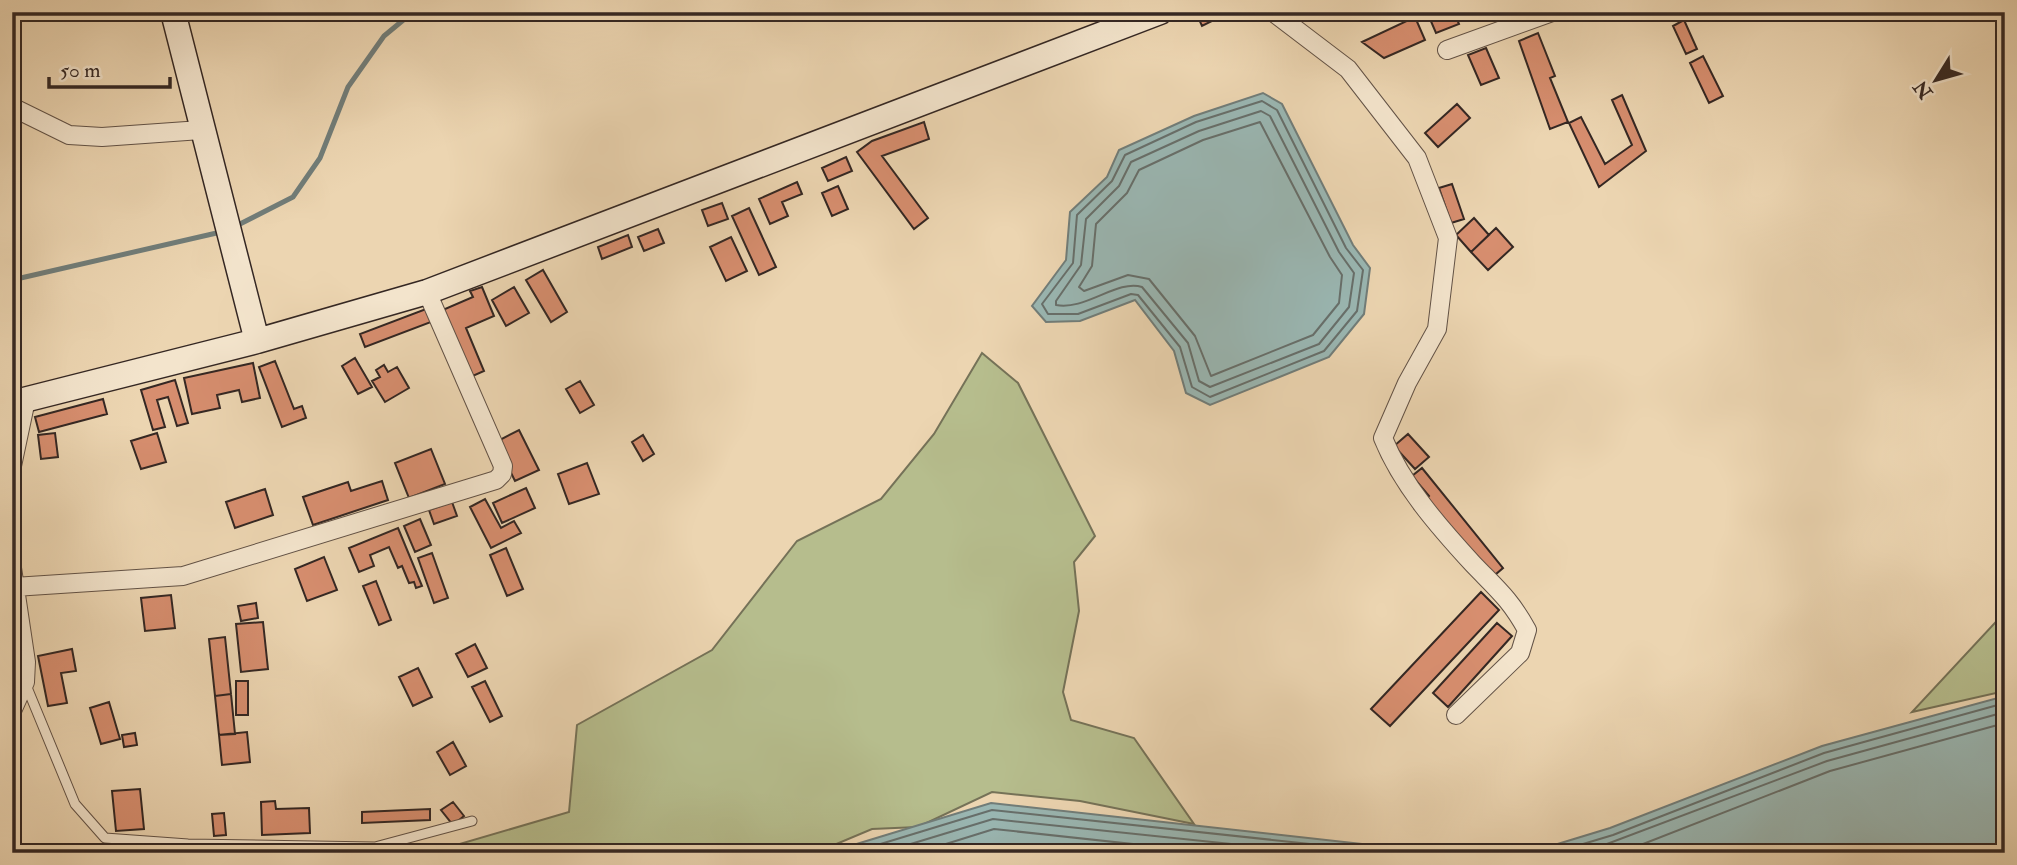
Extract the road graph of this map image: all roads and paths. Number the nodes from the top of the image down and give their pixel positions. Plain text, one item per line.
1 (173, 12) edge
2 (1160, 12) edge
3 (1273, 12) edge
4 (1552, 12) edge
5 (1447, 50) dead end
6 (12, 107) edge
7 (201, 130) junction
8 (426, 292) junction
9 (257, 341) junction
10 (19, 401) edge
11 (12, 466) edge
12 (12, 568) edge
13 (14, 587) junction
14 (25, 682) junction
15 (12, 711) edge
16 (1456, 715) dead end
17 (472, 821) dead end

1 - 7 main road
2 - 8 main road
3 - 16 street
4 - 5 street
6 - 7 street
7 - 9 main road
8 - 9 main road
8 - 13 street
9 - 10 main road
10 - 11 street
12 - 13 street
13 - 14 street
14 - 15 street
14 - 17 lane

